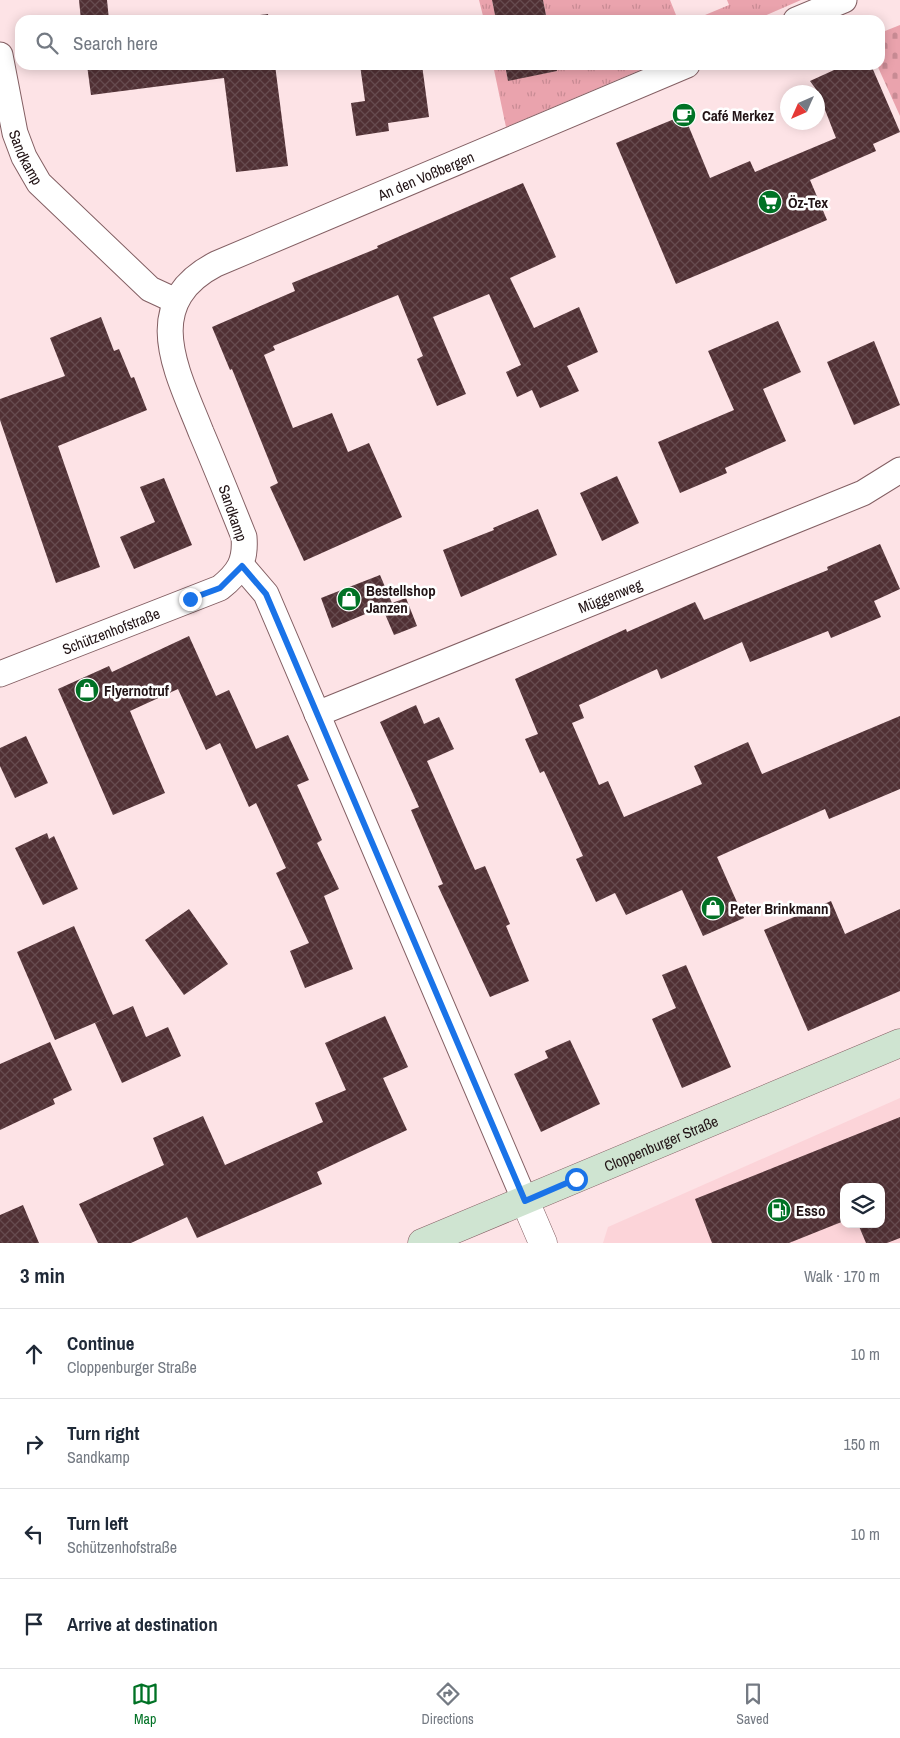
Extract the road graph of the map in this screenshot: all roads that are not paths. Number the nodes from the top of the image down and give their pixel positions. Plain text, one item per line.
1 (844, 0) edge
2 (808, 15) edge
3 (0, 55) edge
4 (675, 70) edge
5 (176, 301) junction
6 (900, 470) edge
7 (242, 566) junction
8 (0, 674) edge
9 (317, 714) junction
10 (900, 1043) edge
11 (525, 1201) junction
12 (422, 1243) edge
13 (543, 1243) edge

1 - 2 street
3 - 5 street, Sandkamp
4 - 5 street, An den Voßbergen
5 - 7 street, Sandkamp
6 - 9 street, Müggenweg
7 - 8 street, Schützenhofstraße
7 - 9 street
9 - 11 street
10 - 11 main road, Cloppenburger Straße
11 - 12 main road, Cloppenburger Straße
11 - 13 street

